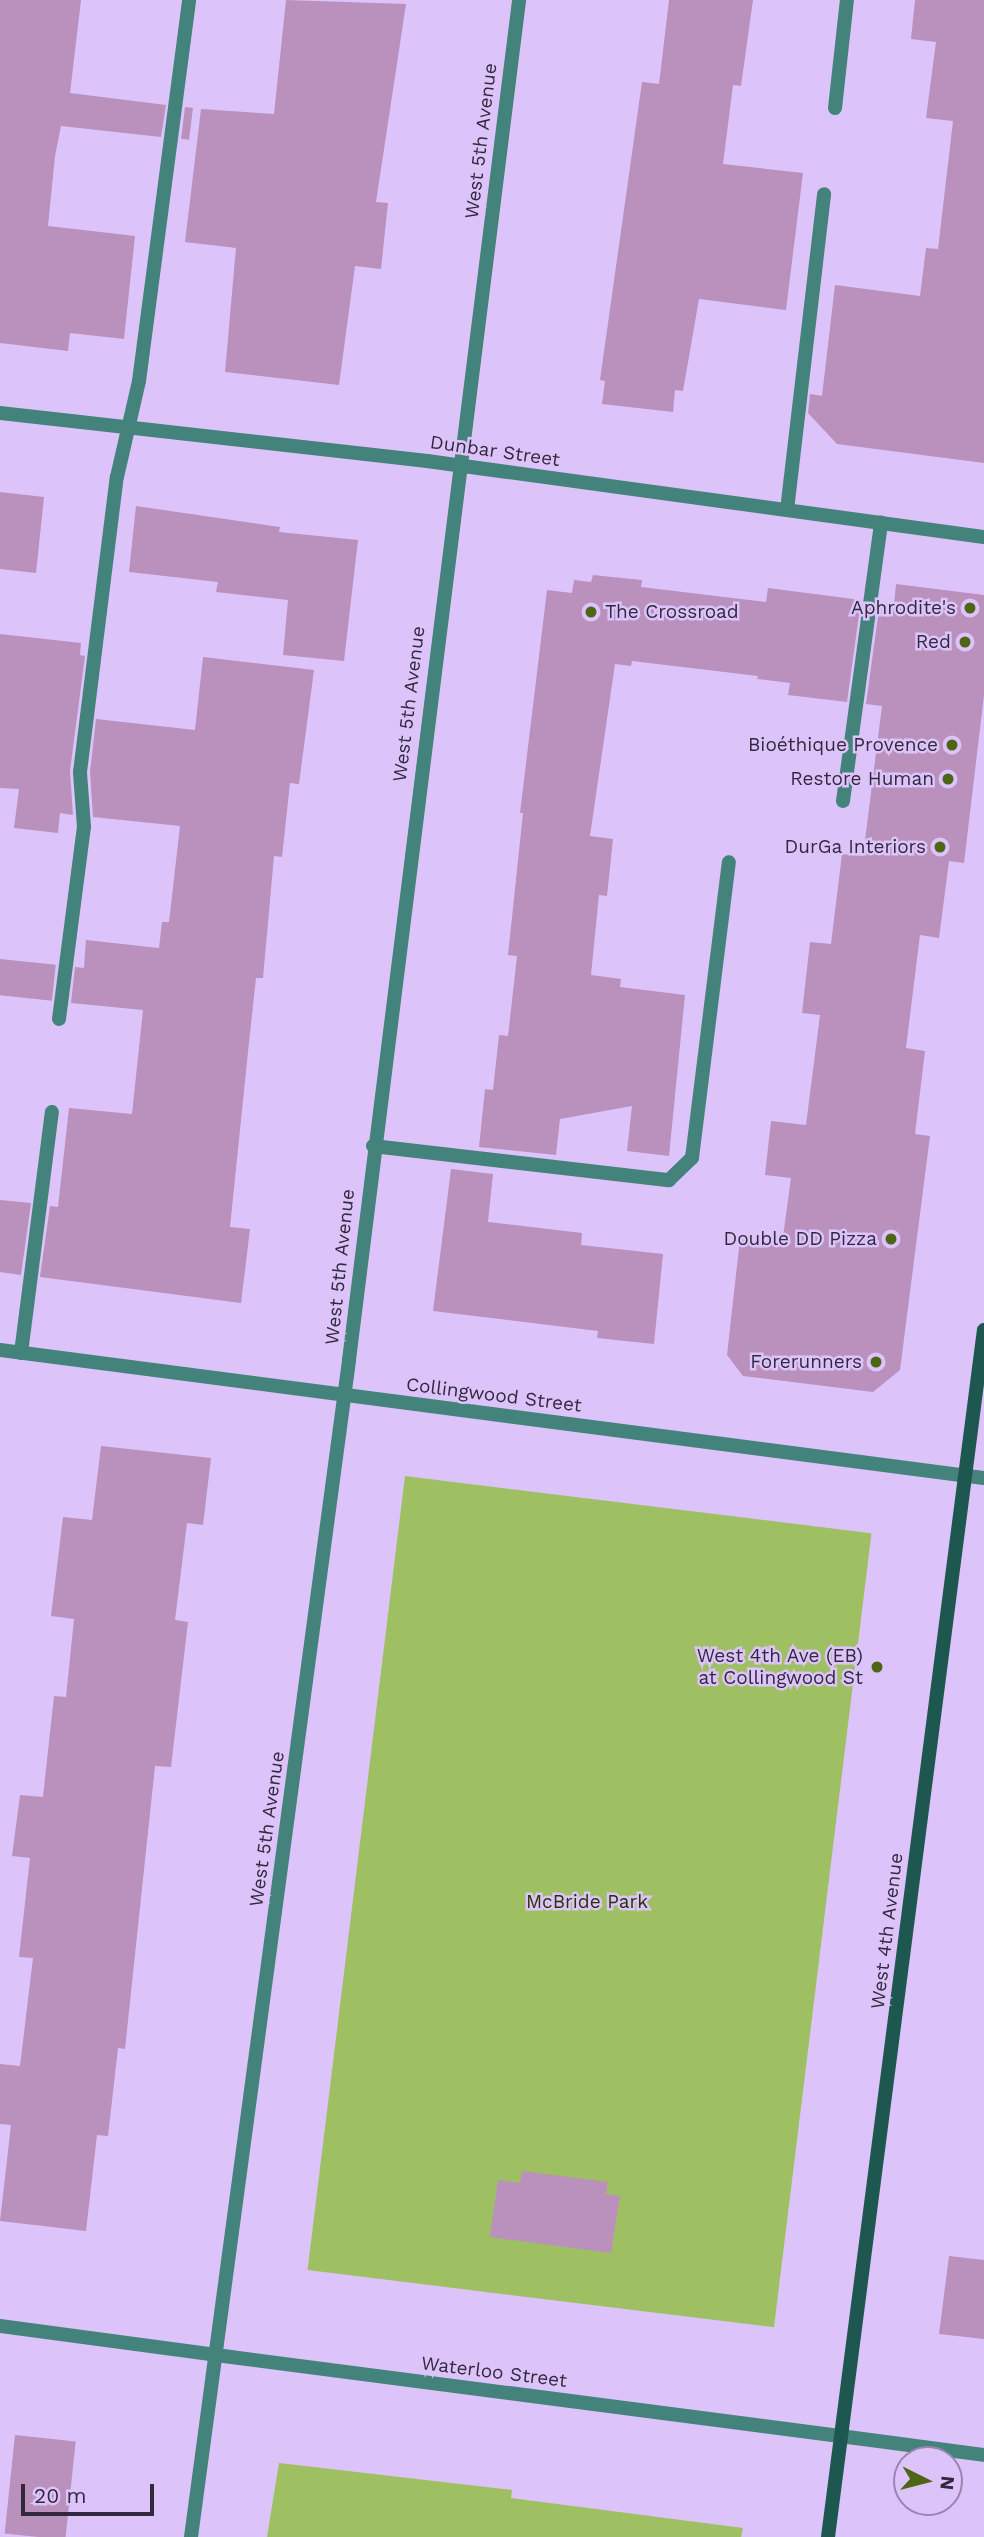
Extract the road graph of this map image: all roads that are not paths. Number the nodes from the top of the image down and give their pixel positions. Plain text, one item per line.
1 (189, 0) edge
2 (519, 0) edge
3 (847, 0) edge
4 (835, 108) dead end
5 (824, 194) dead end
6 (0, 413) edge
7 (128, 428) junction
8 (458, 466) junction
9 (787, 510) junction
10 (881, 523) junction
11 (984, 537) edge
12 (843, 801) dead end
13 (729, 862) dead end
14 (59, 1018) dead end
15 (52, 1112) dead end
16 (373, 1146) junction
17 (984, 1330) edge
18 (0, 1350) edge
19 (21, 1353) junction
20 (344, 1395) junction
21 (965, 1476) junction
22 (984, 1478) edge
23 (0, 2326) edge
24 (216, 2355) junction
25 (841, 2436) junction
26 (984, 2455) edge
27 (191, 2537) edge
28 (828, 2537) edge

1 - 7 street
2 - 8 street, West 5th Avenue
3 - 4 street
5 - 9 street
6 - 7 street, Dunbar Street
7 - 8 street, Dunbar Street
7 - 14 street
8 - 9 street, Dunbar Street
8 - 16 street, West 5th Avenue
9 - 10 street, Dunbar Street
10 - 11 street, Dunbar Street
10 - 12 street
13 - 16 street
15 - 19 street
16 - 20 street, West 5th Avenue
17 - 21 main road, West 4th Avenue
18 - 19 street, Collingwood Street
19 - 20 street, Collingwood Street
20 - 21 street, Collingwood Street
20 - 24 street, West 5th Avenue
21 - 22 street, Collingwood Street
21 - 25 main road, West 4th Avenue
23 - 24 street, Waterloo Street
24 - 25 street, Waterloo Street
24 - 27 street, West 5th Avenue
25 - 26 street, Waterloo Street
25 - 28 main road, West 4th Avenue

